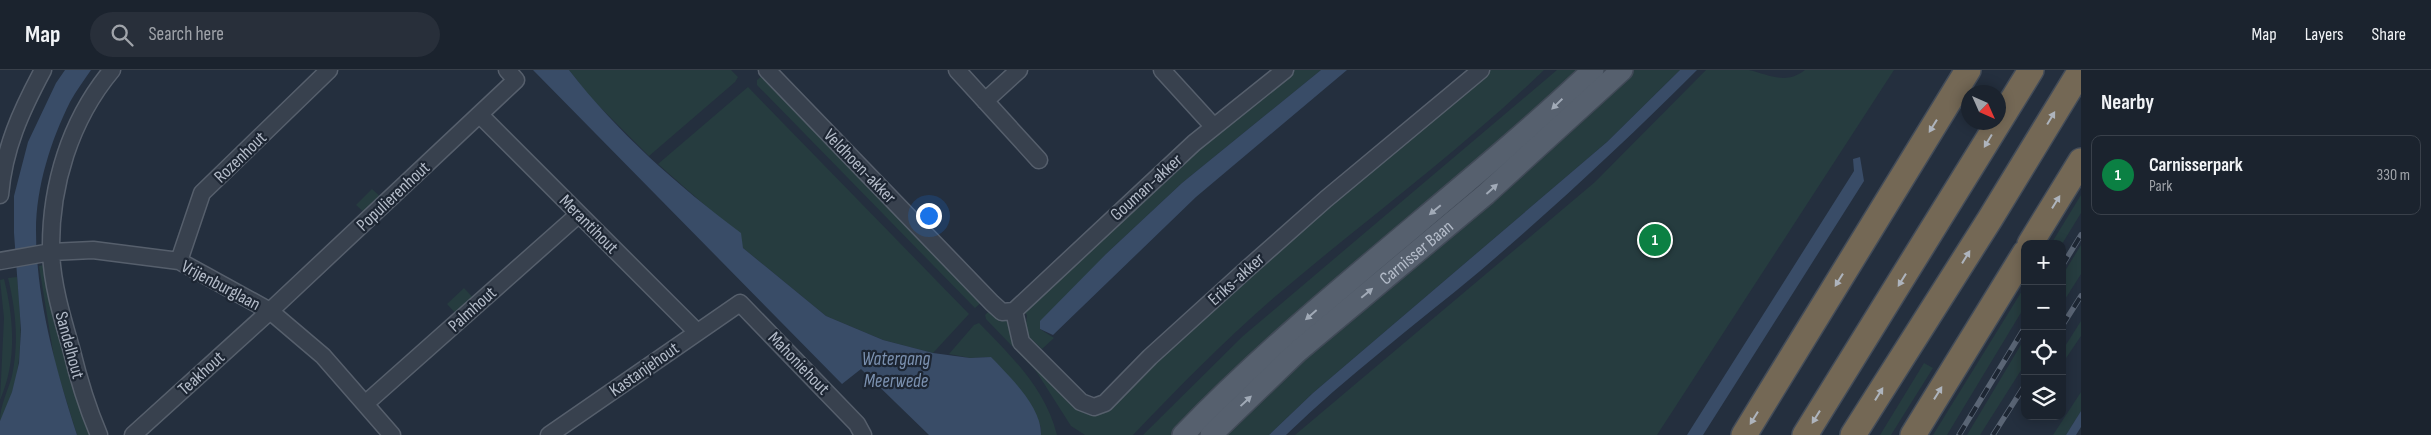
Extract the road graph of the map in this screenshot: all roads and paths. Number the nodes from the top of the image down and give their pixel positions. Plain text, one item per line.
1 (43, 70) edge
2 (112, 70) edge
3 (329, 70) edge
4 (958, 70) edge
5 (1019, 70) edge
6 (1162, 70) edge
7 (1285, 70) edge
8 (1481, 70) edge
9 (1593, 70) edge
10 (1622, 70) edge
11 (1968, 70) edge
12 (2031, 70) edge
13 (2081, 70) edge
14 (773, 72) edge
15 (512, 75) edge
16 (985, 101) junction
17 (480, 115) junction
18 (1214, 127) junction
19 (1039, 160) dead end
20 (2081, 161) edge
21 (1, 172) edge
22 (0, 195) edge
23 (579, 214) junction
24 (2032, 240) edge
25 (45, 253) junction
26 (2021, 258) edge
27 (7, 260) edge
28 (179, 261) junction
29 (740, 303) joint
30 (270, 311) junction
31 (1014, 311) junction
32 (697, 332) junction
33 (365, 404) junction
34 (860, 430) edge
35 (382, 432) edge
36 (99, 435) edge
37 (133, 435) edge
38 (549, 435) edge
39 (1183, 435) edge
40 (1211, 435) edge
41 (1744, 435) edge
42 (1805, 435) edge
43 (1853, 435) edge
44 (1912, 435) edge

1 - 21 street
2 - 25 street, Sandelhout
3 - 28 street, Rozenhout
4 - 16 street
5 - 16 street
6 - 18 street
7 - 18 street, Gouman-akker
8 - 31 street, Eriks-akker
9 -> 39 main road, Carnisser Baan
40 -> 10 main road, Carnisser Baan
11 -> 41 highway
12 -> 42 highway
43 -> 13 highway
14 - 31 street, Veldhoen-akker
15 - 17 street, Populierenhout
16 - 19 street
17 - 23 street, Merantihout
17 - 30 street, Populierenhout
18 - 31 street, Gouman-akker
24 -> 20 highway
21 - 22 street
23 - 32 street, Merantihout
23 - 33 street, Palmhout
25 - 27 street, Vrijenburglaan
25 - 28 street, Vrijenburglaan
25 - 36 street, Sandelhout
44 -> 26 highway
28 - 30 street, Vrijenburglaan
29 - 32 street, Kastanjehout
29 - 34 street, Mahoniehout
30 - 33 street, Vrijenburglaan
30 - 37 street, Teakhout
32 - 38 street, Kastanjehout
33 - 35 street, Vrijenburglaan

